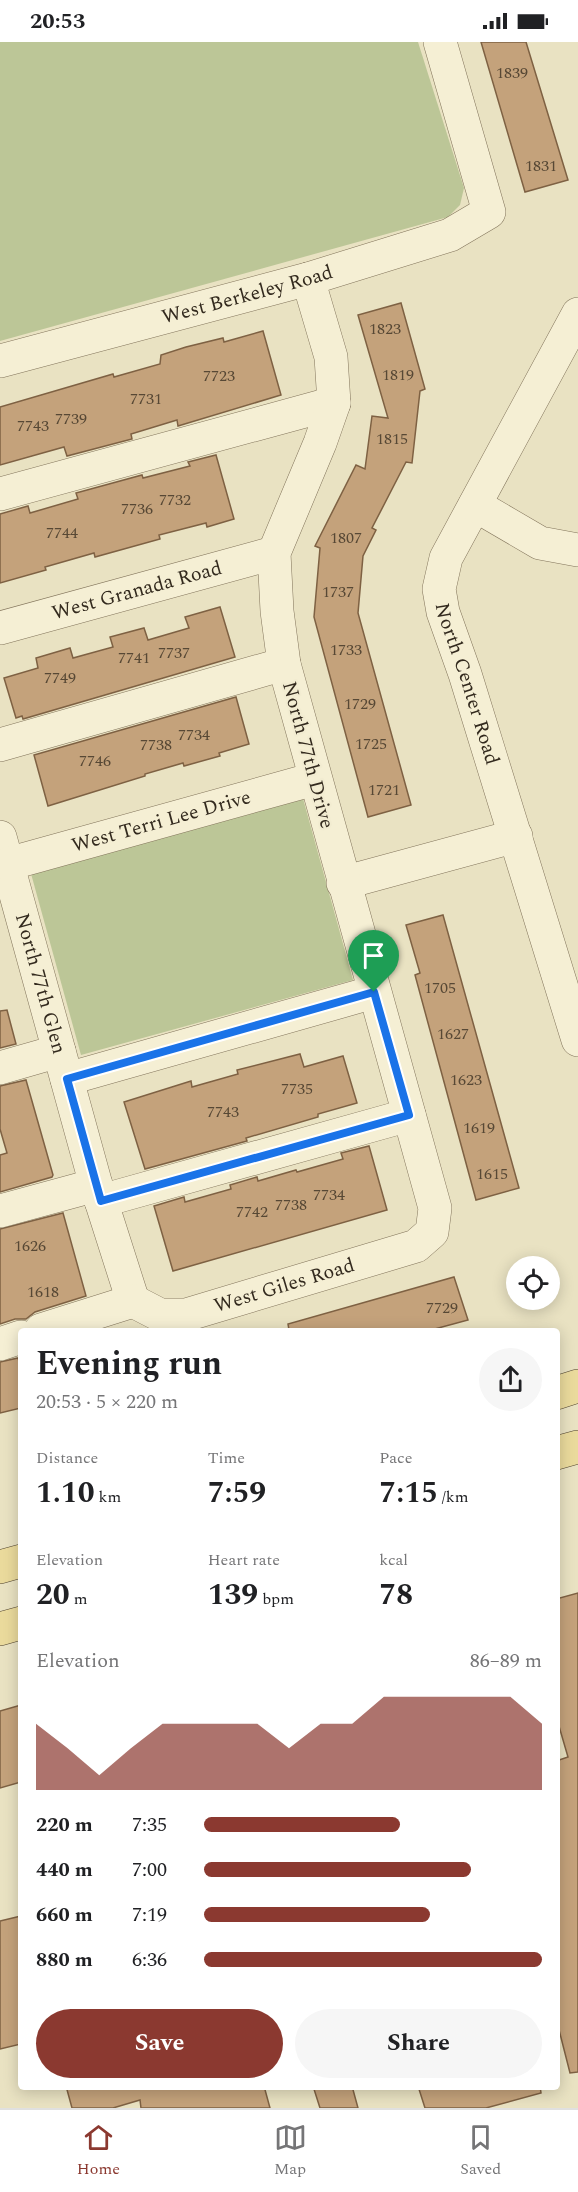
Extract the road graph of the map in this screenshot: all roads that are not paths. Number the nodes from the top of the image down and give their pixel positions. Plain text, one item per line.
1 (440, 42) edge
2 (308, 279) junction
3 (578, 314) edge
4 (0, 361) edge
5 (334, 402) junction
6 (0, 494) edge
7 (475, 505) junction
8 (578, 550) edge
9 (274, 553) junction
10 (0, 628) edge
11 (284, 664) junction
12 (0, 745) edge
13 (314, 779) junction
14 (516, 836) junction
15 (4, 850) edge
16 (343, 883) junction
17 (12, 929) edge
18 (374, 992) junction
19 (578, 1040) edge
20 (63, 1065) junction
21 (0, 1068) edge
22 (409, 1115) junction
23 (98, 1193) junction
24 (0, 1211) edge
25 (432, 1232) joint
26 (133, 1301) junction
27 (47, 1328) edge
28 (18, 1338) edge
29 (0, 1344) edge
30 (578, 1386) edge
31 (560, 1392) edge
32 (578, 1447) edge
33 (560, 1452) edge
34 (18, 1562) edge
35 (0, 1567) edge
36 (18, 1624) edge
37 (0, 1629) edge

1 - 2 street, West Berkeley Road
2 - 4 street, West Berkeley Road
2 - 5 street, North 77th Drive
3 - 7 street, North Center Road
5 - 6 street
5 - 9 street, North 77th Drive
7 - 8 street
7 - 14 street, North Center Road
9 - 10 street, West Granada Road
9 - 11 street, North 77th Drive
11 - 12 street
11 - 13 street, North 77th Drive
13 - 15 street, West Terri Lee Drive
13 - 16 street, North 77th Drive
14 - 16 street
14 - 19 street, North Center Road
15 - 17 street, North 77th Glen
16 - 18 street, North 77th Drive
17 - 20 street, North 77th Glen
18 - 20 street
18 - 22 street, North 77th Drive
20 - 21 street
20 - 23 street, North 77th Glen
22 - 23 street
22 - 25 street, North 77th Drive
23 - 24 street
23 - 26 street, North 77th Glen
25 - 26 street, West Giles Road
26 - 27 street
28 - 29 street
30 - 31 main road
32 - 33 main road
34 - 35 main road
36 - 37 main road

